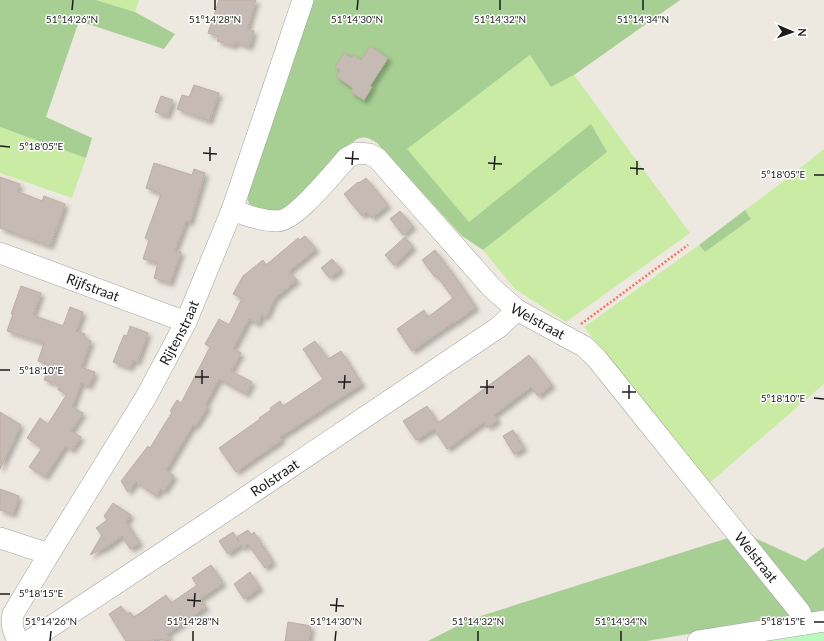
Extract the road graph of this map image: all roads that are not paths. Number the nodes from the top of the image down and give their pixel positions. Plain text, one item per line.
1 (303, 0) edge
2 (232, 210) junction
3 (0, 253) edge
4 (517, 310) junction
5 (186, 322) junction
6 (0, 538) edge
7 (49, 554) junction
8 (814, 622) edge
9 (18, 641) edge
10 (29, 641) edge
11 (698, 641) edge

1 - 2 street, Rijtenstraat
2 - 4 street, Welstraat
2 - 5 street, Rijtenstraat
3 - 5 street, Rijfstraat
4 - 8 street, Welstraat
4 - 10 street, Rolstraat
5 - 7 street, Rijtenstraat
6 - 7 street
7 - 9 street, Rijtenstraat
8 - 11 street

